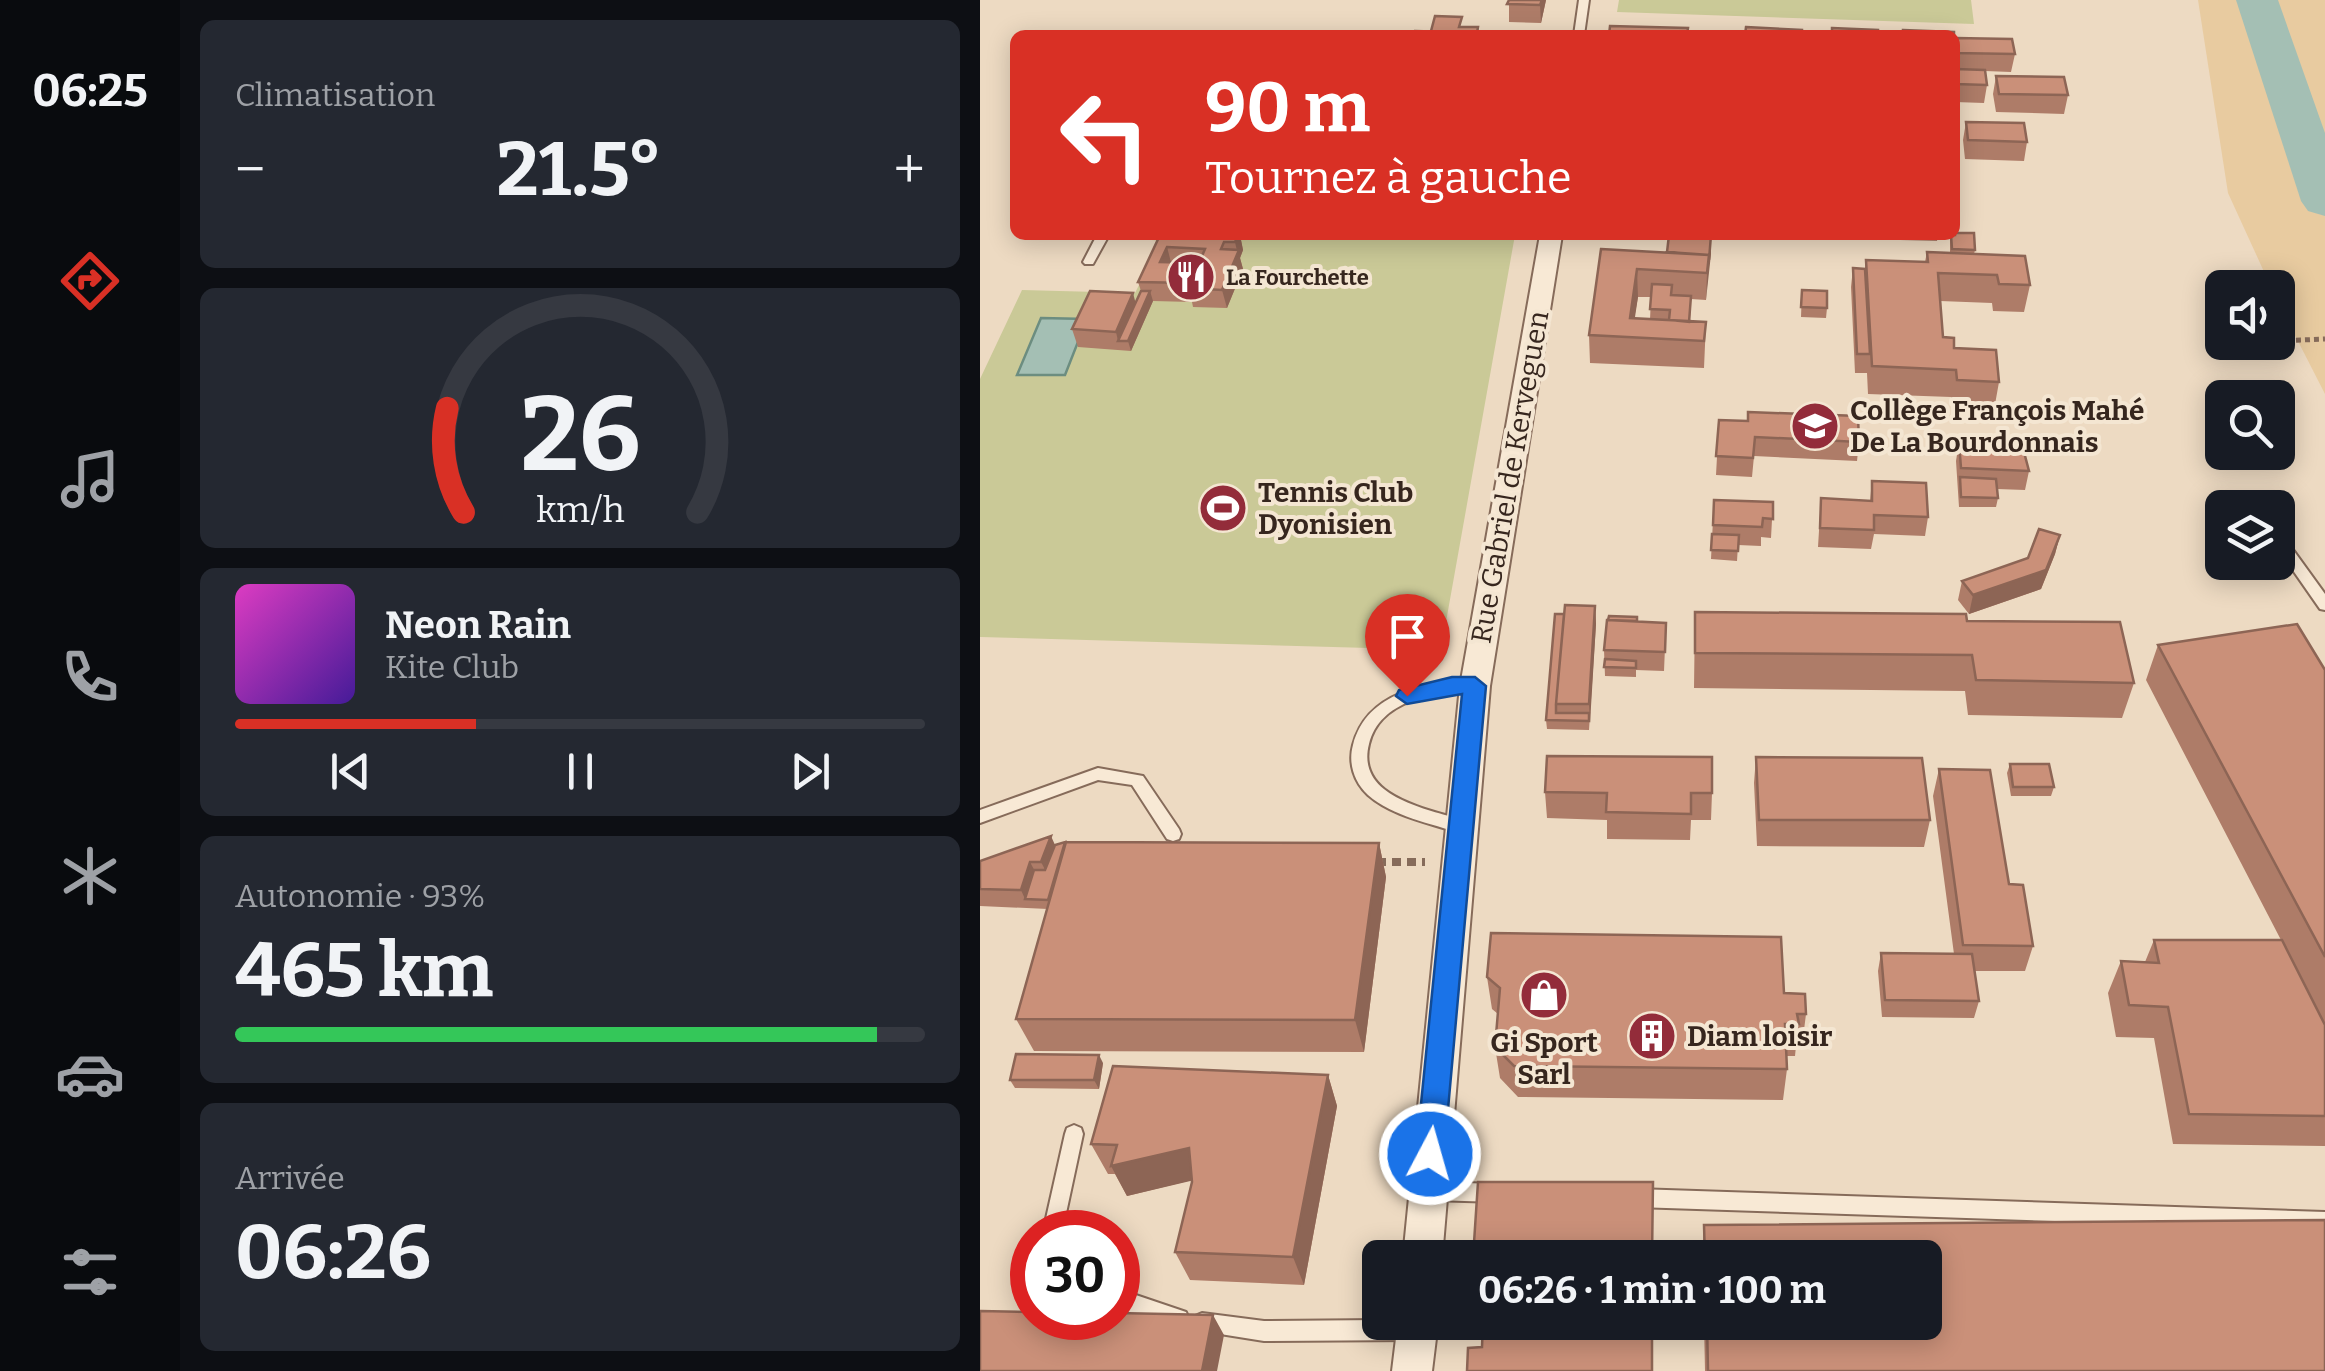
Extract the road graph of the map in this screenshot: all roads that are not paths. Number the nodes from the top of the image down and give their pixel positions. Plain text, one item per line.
1 (1584, 0) edge
2 (1581, 30) edge
3 (1100, 240) edge
4 (1551, 240) edge
5 (1088, 262) dead end
6 (2295, 563) edge
7 (2325, 605) edge
8 (1475, 686) junction
9 (980, 817) edge
10 (1462, 827) junction
11 (1173, 834) dead end
12 (1074, 1134) dead end
13 (1427, 1191) junction
14 (1526, 1194) edge
15 (1606, 1197) edge
16 (1054, 1210) edge
17 (2325, 1221) edge
18 (1423, 1240) edge
19 (1140, 1307) edge
20 (1362, 1327) edge
21 (1416, 1340) edge
22 (1412, 1371) edge

1 - 2 lane
3 - 5 lane
4 - 8 street, Rue Gabriel de Kerveguen
6 - 7 lane
8 - 10 street, Rue Gabriel de Kerveguen
8 - 10 lane
9 - 11 lane
10 - 13 street, Rue Gabriel de Kerveguen
12 - 16 lane
13 - 14 lane
13 - 18 street, Rue Gabriel de Kerveguen
15 - 17 lane
19 - 20 lane
21 - 22 street

